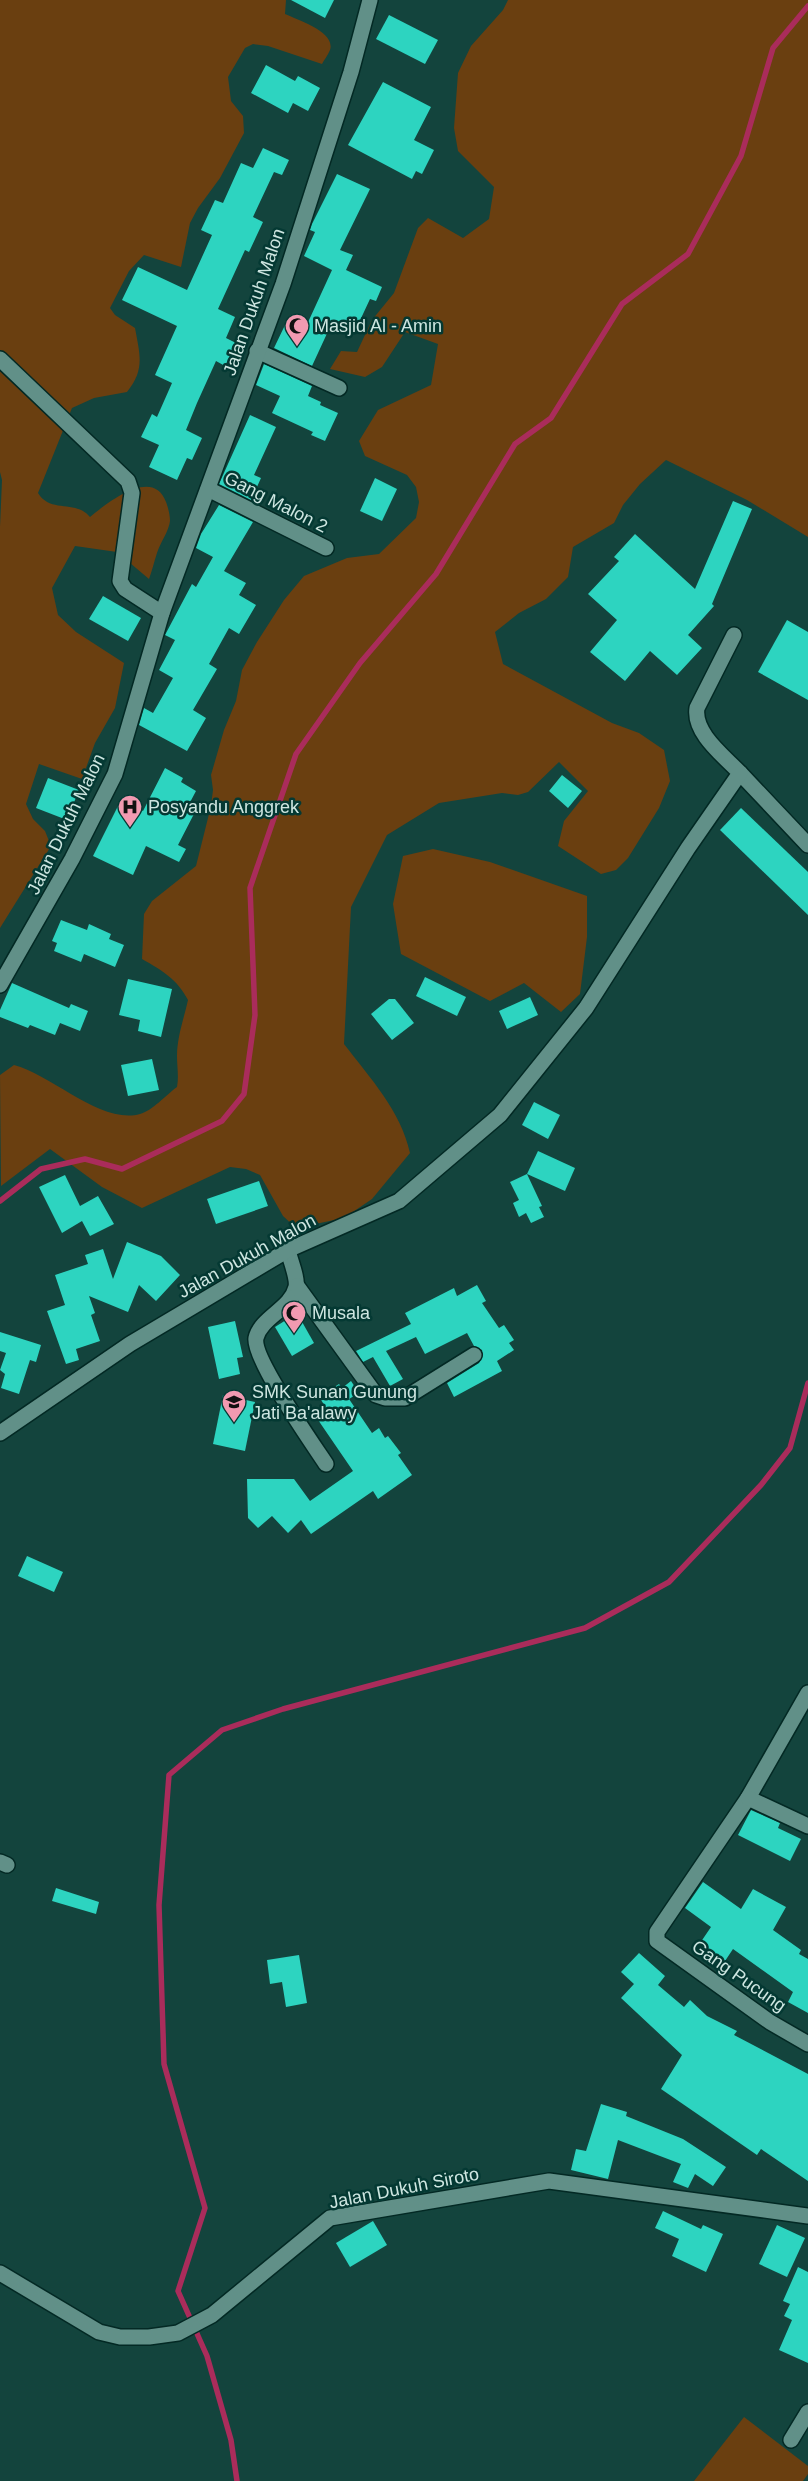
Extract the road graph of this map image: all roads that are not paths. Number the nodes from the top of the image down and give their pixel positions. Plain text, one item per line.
1 (370, 0) edge
2 (257, 351) junction
3 (0, 359) edge
4 (339, 388) dead end
5 (208, 489) junction
6 (326, 548) dead end
7 (162, 613) junction
8 (734, 635) dead end
9 (740, 773) junction
10 (808, 845) edge
11 (0, 985) edge
12 (288, 1250) junction
13 (297, 1286) junction
14 (474, 1355) dead end
15 (0, 1432) edge
16 (326, 1464) dead end
17 (808, 1693) edge
18 (748, 1798) junction
19 (808, 1826) edge
20 (808, 2044) edge
21 (808, 2216) edge
22 (0, 2273) edge
23 (808, 2412) edge
24 (791, 2440) dead end

1 - 2 street, Jalan Dukuh Malon
2 - 4 street
2 - 5 street, Jalan Dukuh Malon
3 - 7 street
5 - 6 street, Gang Malon 2
5 - 7 street, Jalan Dukuh Malon
7 - 11 street, Jalan Dukuh Malon
8 - 9 street
9 - 10 street
9 - 12 street, Jalan Dukuh Malon
12 - 13 street
12 - 15 street, Jalan Dukuh Malon
13 - 14 street
13 - 16 street
17 - 18 street
18 - 19 street
18 - 20 street, Gang Pucung
21 - 22 street, Jalan Dukuh Siroto
23 - 24 street

